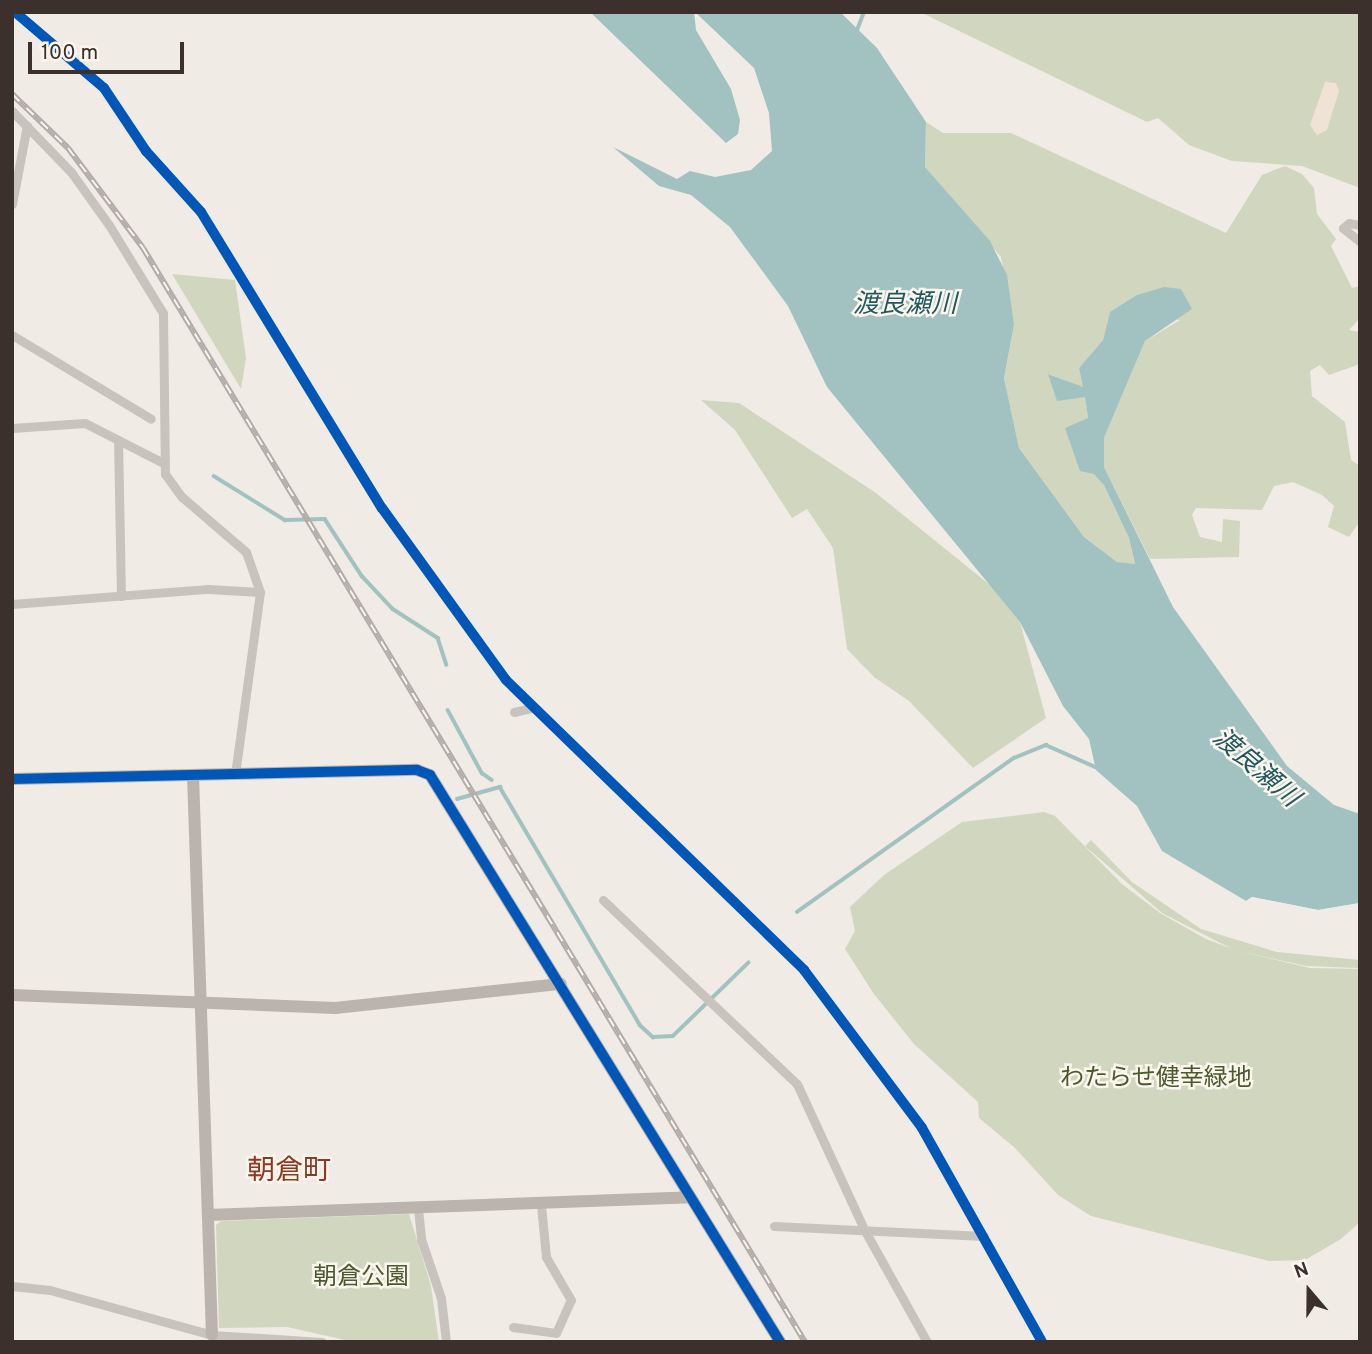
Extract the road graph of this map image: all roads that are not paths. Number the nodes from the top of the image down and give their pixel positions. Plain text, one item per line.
1 (15, 12) edge
2 (12, 111) edge
3 (27, 125) junction
4 (12, 204) edge
5 (1360, 225) edge
6 (1360, 242) edge
7 (12, 335) edge
8 (151, 419) dead end
9 (12, 428) edge
10 (118, 440) junction
11 (163, 463) junction
12 (260, 592) junction
13 (121, 596) junction
14 (12, 604) edge
15 (531, 708) junction
16 (514, 712) dead end
17 (235, 774) junction
18 (193, 775) junction
19 (12, 779) edge
20 (603, 900) dead end
21 (561, 984) junction
22 (12, 995) edge
23 (201, 1002) junction
24 (691, 1197) junction
25 (541, 1205) junction
26 (418, 1209) junction
27 (208, 1215) junction
28 (774, 1226) dead end
29 (864, 1231) junction
30 (984, 1236) junction
31 (12, 1286) edge
32 (513, 1327) dead end
33 (212, 1335) junction
34 (322, 1342) edge
35 (446, 1342) edge
36 (780, 1342) edge
37 (927, 1342) edge
38 (1042, 1342) edge

1 - 15 street
2 - 3 street
3 - 4 street
3 - 11 street
5 - 6 street
7 - 8 street
9 - 10 street
10 - 11 street
10 - 13 street
11 - 12 street
12 - 13 street
12 - 17 street
13 - 14 street
15 - 16 street
15 - 30 street
17 - 18 street
17 - 21 street
18 - 19 street
18 - 23 street
20 - 29 street
21 - 23 street
21 - 24 street
22 - 23 street
23 - 27 street
24 - 25 street
24 - 36 street
25 - 26 street
25 - 32 street
26 - 27 street
26 - 35 street
27 - 33 street
28 - 29 street
29 - 30 street
29 - 37 street
30 - 38 street
31 - 33 street
33 - 34 street

